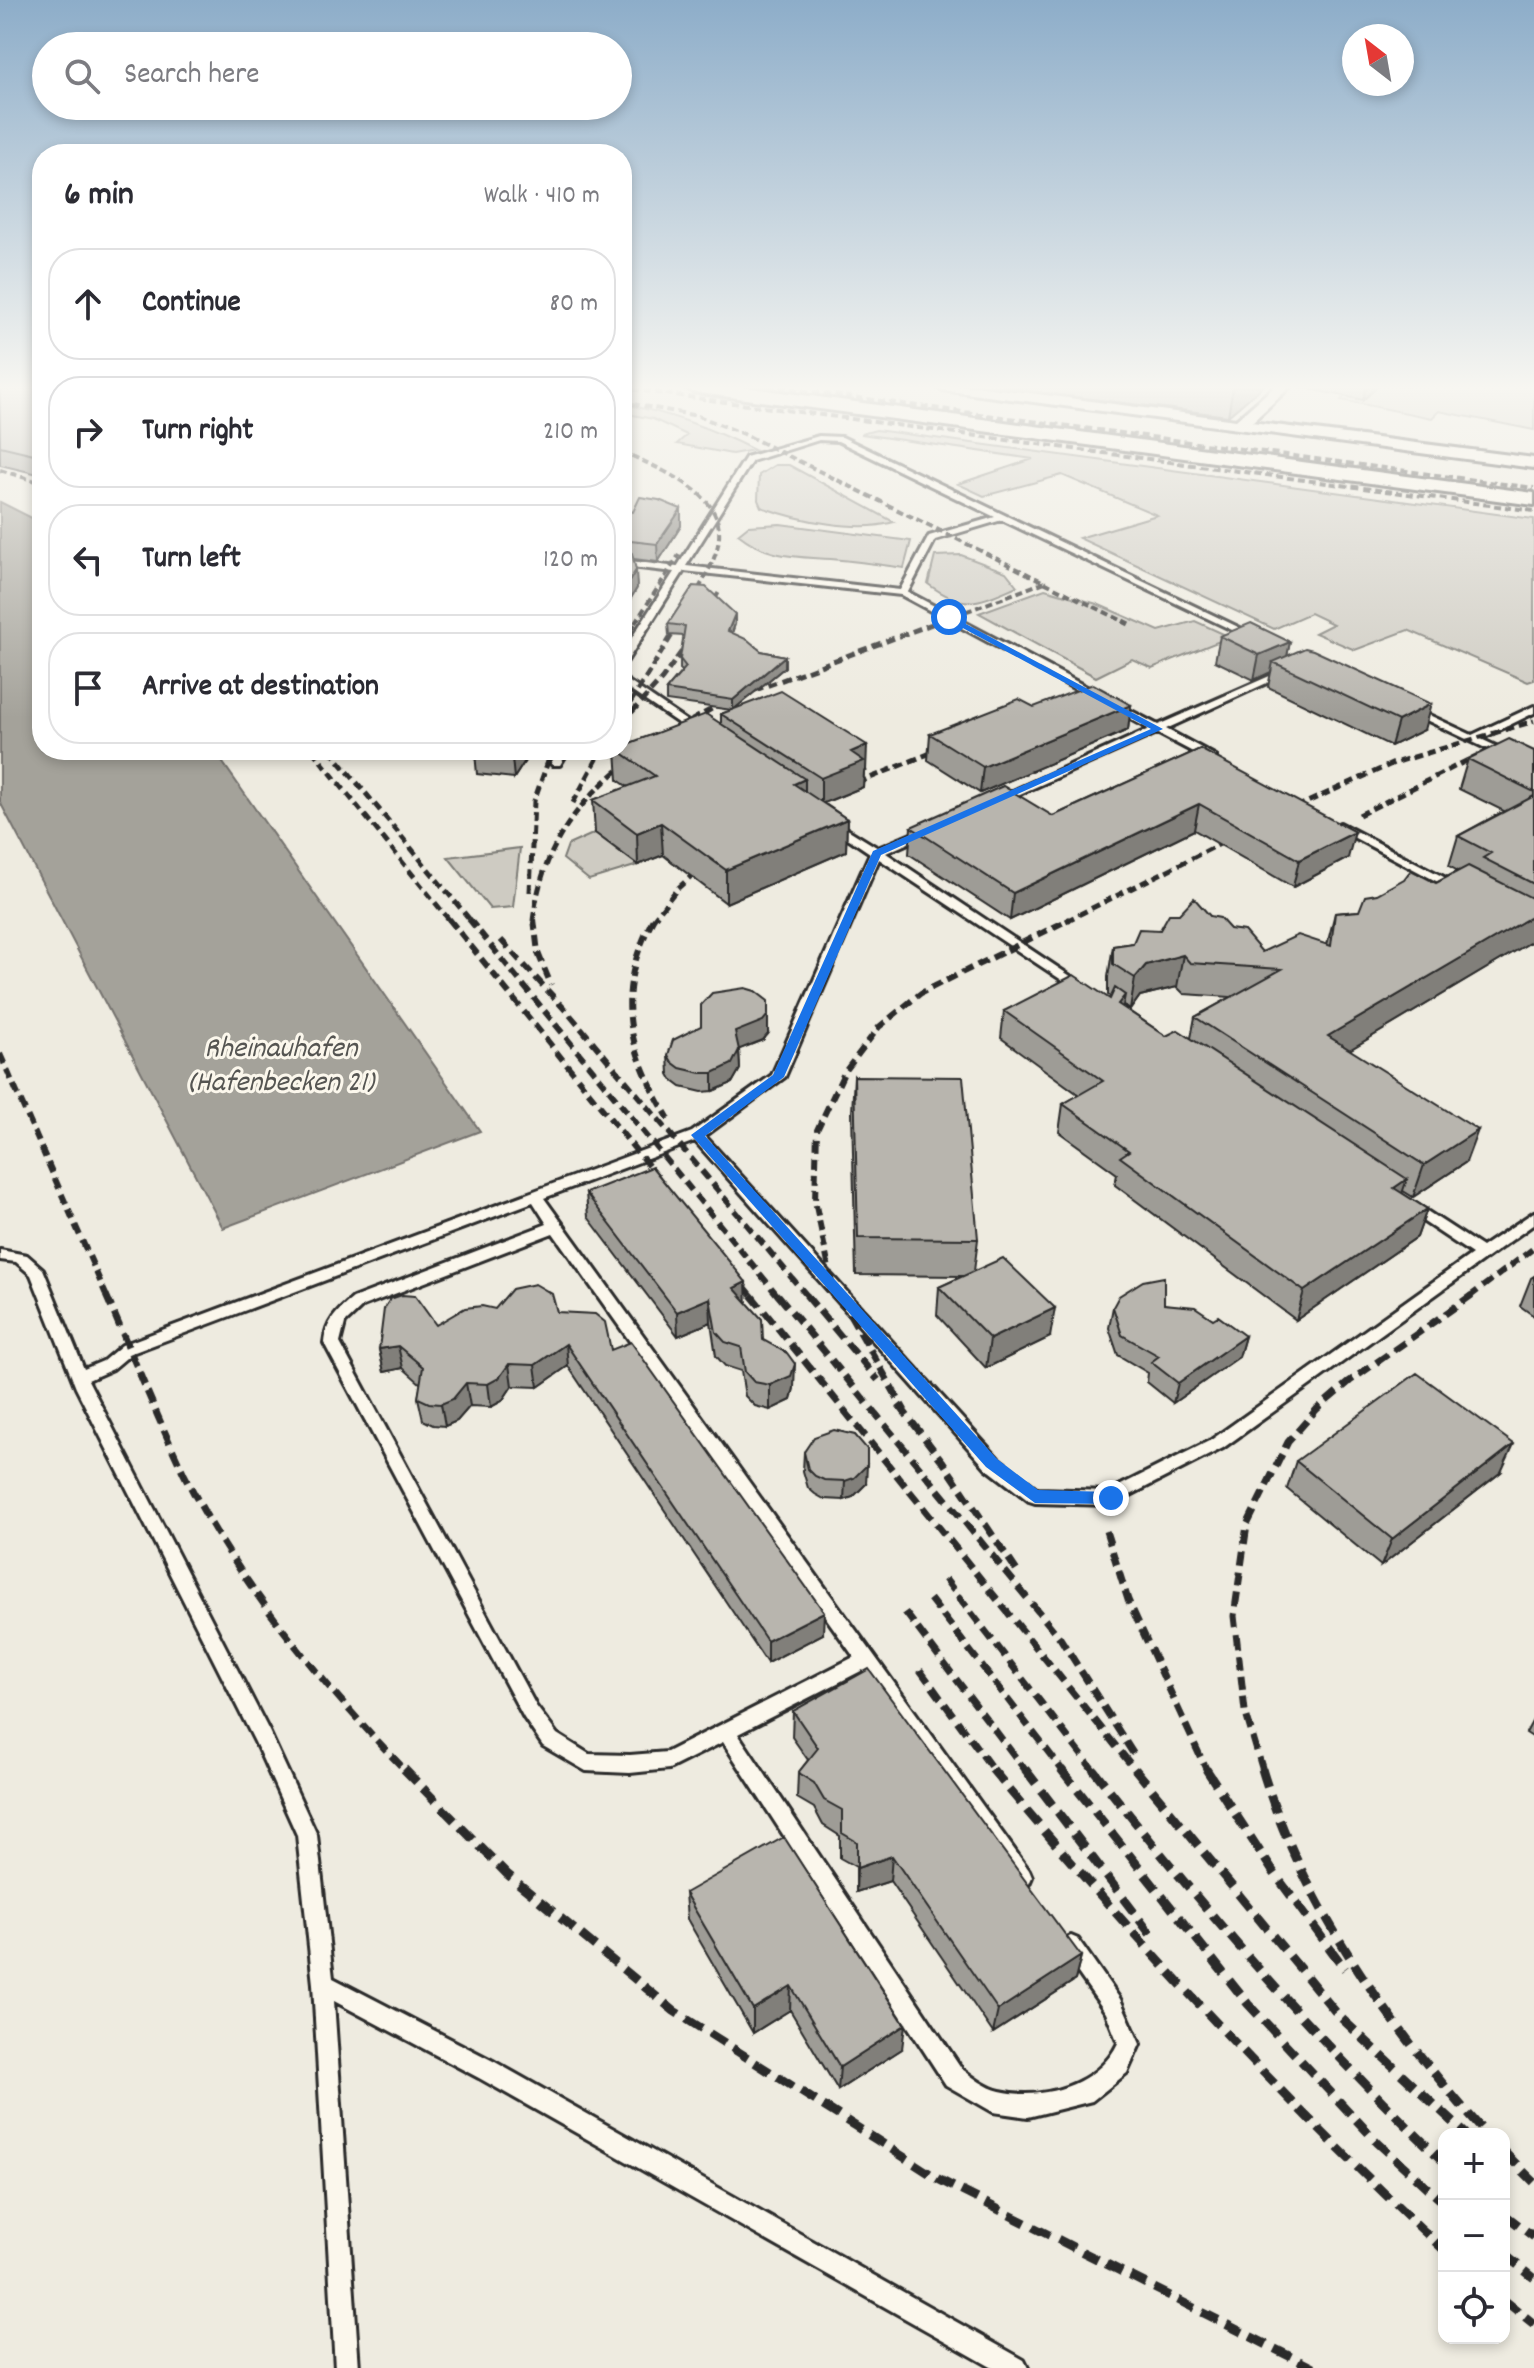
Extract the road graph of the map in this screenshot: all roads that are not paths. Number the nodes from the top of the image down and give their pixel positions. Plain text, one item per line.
1 (726, 497) edge
2 (960, 497) edge
3 (1003, 517) junction
4 (632, 564) edge
5 (681, 569) junction
6 (903, 593) junction
7 (1266, 643) edge
8 (632, 645) edge
9 (1294, 669) edge
10 (632, 688) edge
11 (1401, 706) edge
12 (1534, 709) edge
13 (1158, 729) junction
14 (1473, 739) junction
15 (716, 744) edge
16 (558, 760) edge
17 (556, 763) dead end
18 (1223, 763) edge
19 (1534, 768) edge
20 (989, 804) edge
21 (817, 813) edge
22 (1328, 819) edge
23 (947, 822) edge
24 (876, 853) junction
25 (1465, 892) edge
26 (1097, 998) edge
27 (697, 1135) junction
28 (536, 1196) junction
29 (1401, 1201) edge
30 (1534, 1217) edge
31 (556, 1226) junction
32 (1481, 1253) junction
33 (0, 1255) edge
34 (79, 1377) junction
35 (867, 1659) junction
36 (726, 1731) junction
37 (1031, 1890) edge
38 (1059, 1929) edge
39 (323, 1984) junction
40 (347, 2368) edge
41 (1016, 2368) edge

1 - 5 lane
2 - 3 lane
3 - 6 lane
3 - 7 lane
4 - 5 lane
5 - 6 lane
5 - 8 lane
6 - 13 lane
9 - 13 lane
10 - 15 lane
11 - 14 lane
12 - 14 lane
13 - 18 lane
13 - 20 lane
14 - 19 lane
16 - 17 lane
21 - 24 lane
22 - 25 lane
23 - 24 lane
24 - 26 lane
24 - 27 lane
27 - 28 lane
27 - 32 lane
28 - 31 lane
28 - 34 lane
29 - 32 lane
30 - 32 lane
31 - 35 lane
31 - 36 lane
33 - 34 lane
34 - 39 lane
35 - 36 lane
35 - 37 lane
36 - 38 lane
39 - 40 lane
39 - 41 lane

